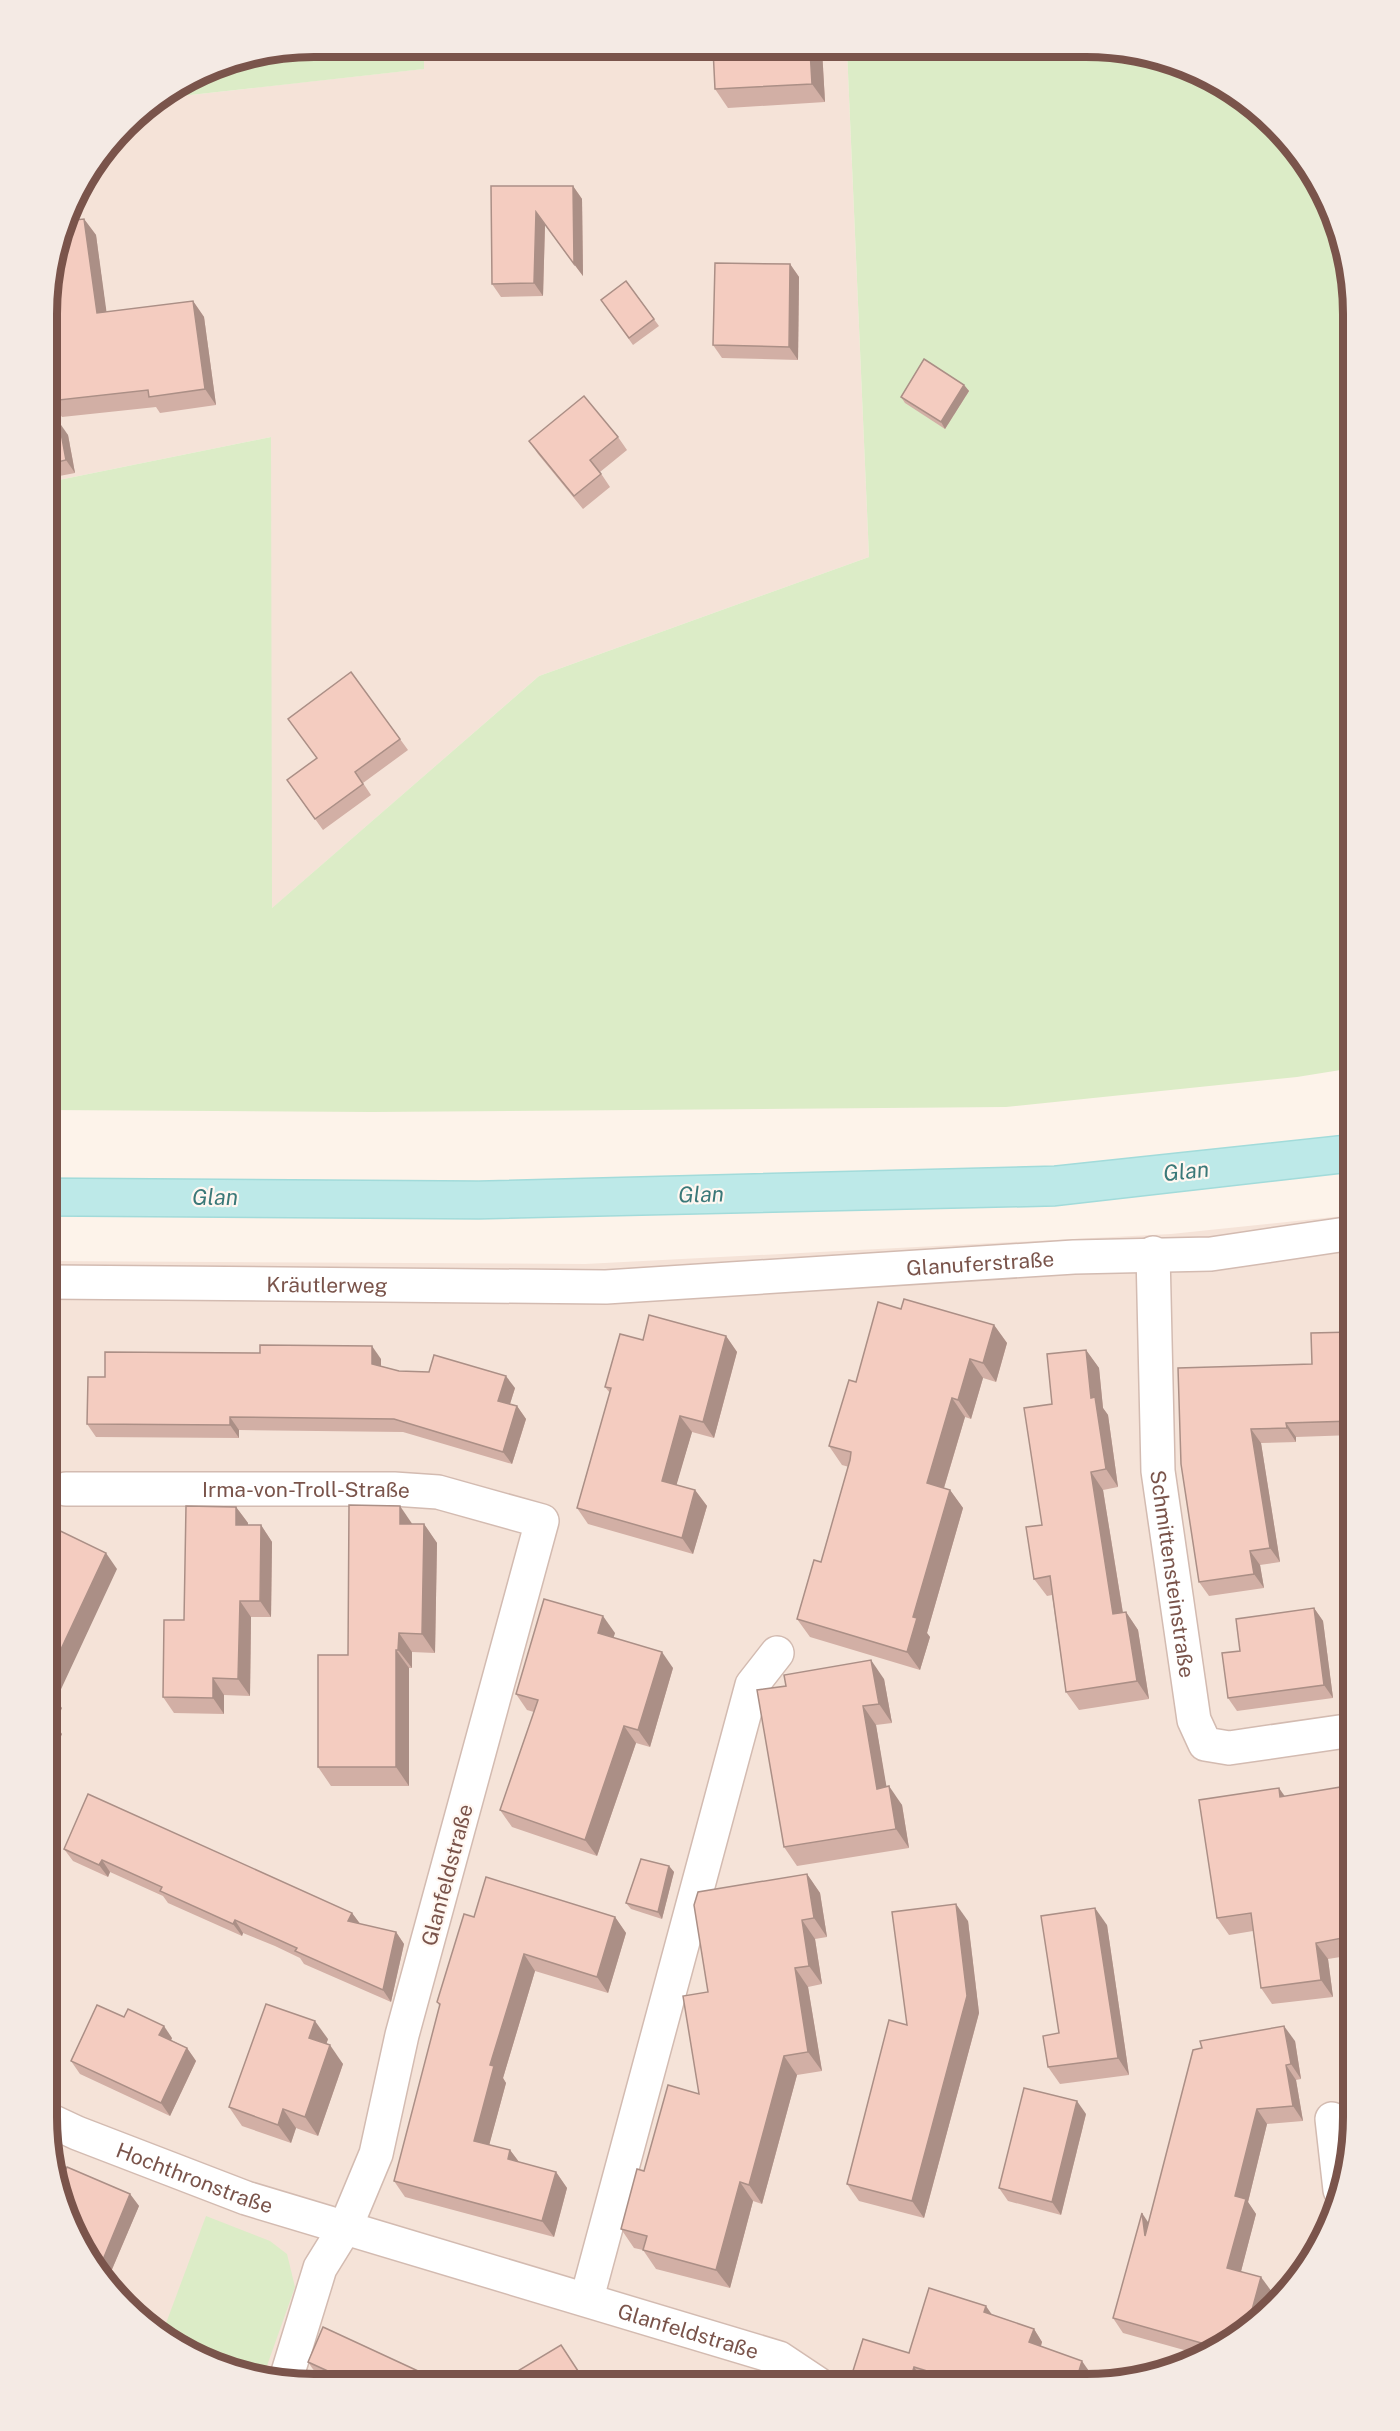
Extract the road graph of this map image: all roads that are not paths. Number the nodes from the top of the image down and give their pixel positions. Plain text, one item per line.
1 (1343, 1234) edge
2 (1153, 1254) junction
3 (57, 1281) edge
4 (606, 1287) joint
5 (66, 1489) dead end
6 (542, 1521) joint
7 (777, 1653) dead end
8 (1343, 1731) edge
9 (1332, 2119) dead end
10 (57, 2123) edge
11 (1338, 2169) edge
12 (346, 2226) junction
13 (587, 2298) junction
14 (288, 2372) edge
15 (805, 2374) edge

1 - 2 street, Glanuferstraße
2 - 4 street, Glanuferstraße
2 - 8 street, Schmittensteinstraße
3 - 4 street, Kräutlerweg
5 - 6 street, Irma-von-Troll-Straße
6 - 12 street, Glanfeldstraße
7 - 13 street
9 - 11 street
10 - 12 street, Hochthronstraße
12 - 13 street, Glanfeldstraße
12 - 14 street, Glanfeldstraße
13 - 15 street, Glanfeldstraße

